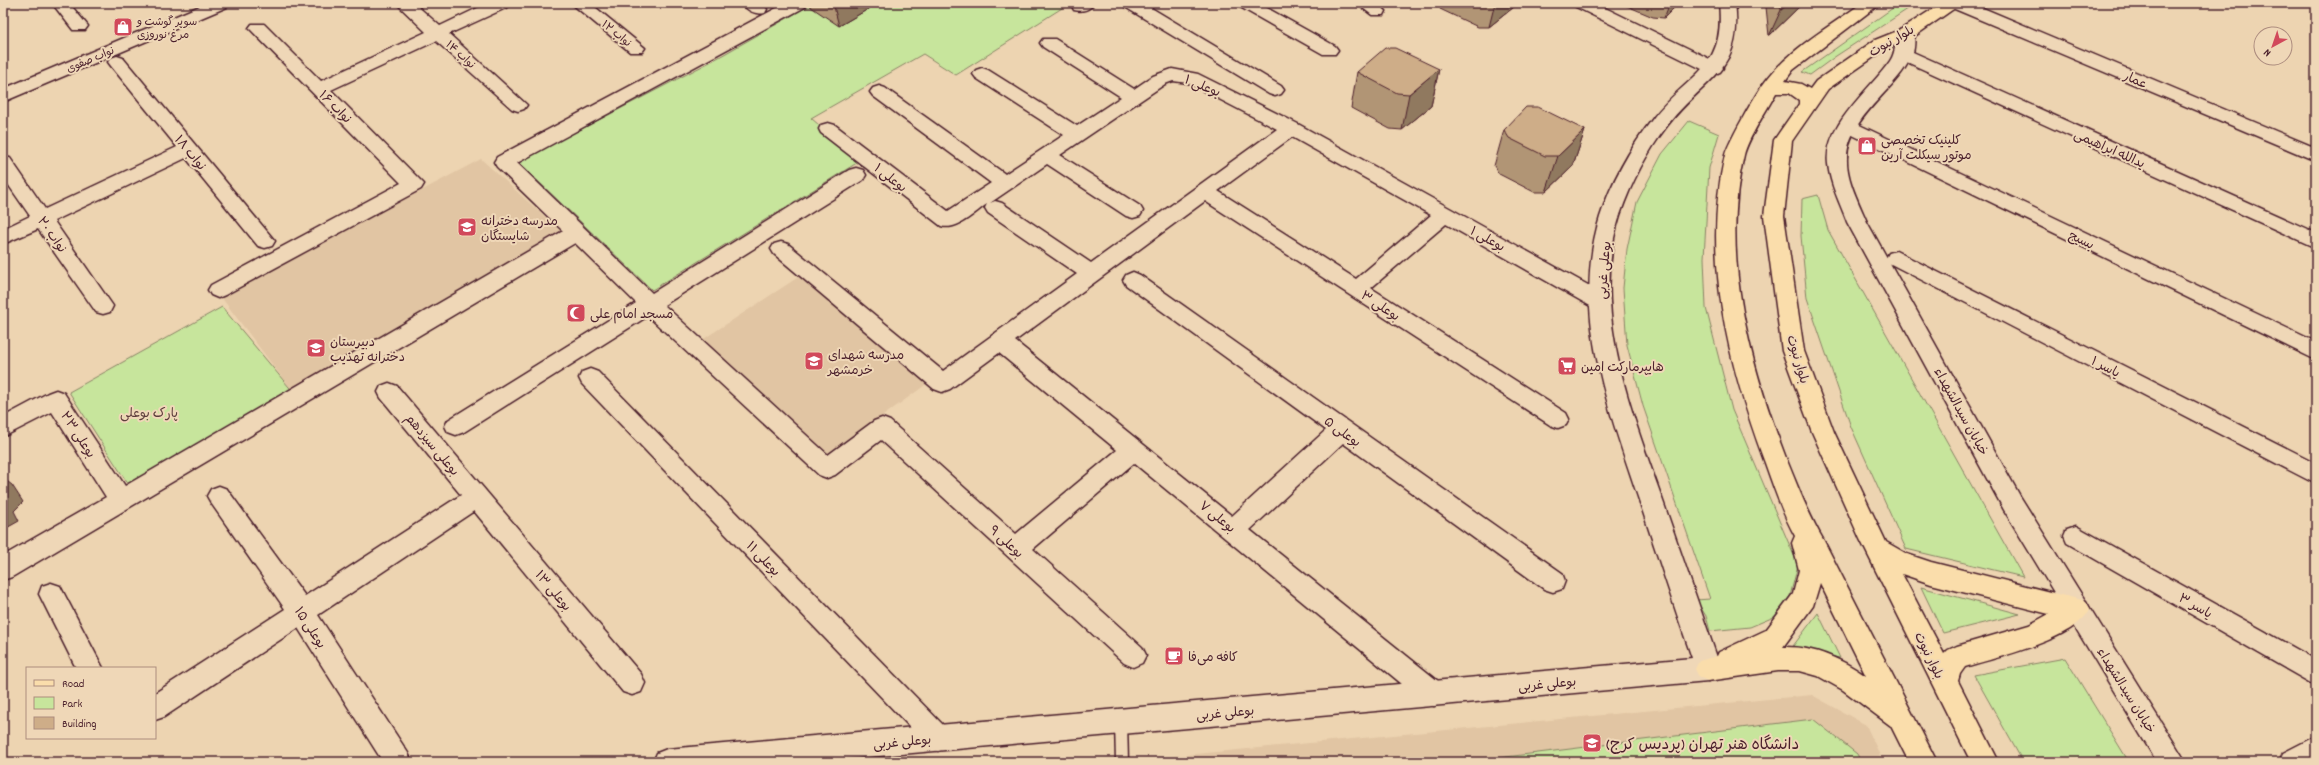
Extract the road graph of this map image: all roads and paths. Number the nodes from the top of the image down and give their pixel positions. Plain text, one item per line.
1 (60, 3) edge
2 (221, 3) edge
3 (404, 3) edge
4 (502, 3) edge
5 (579, 3) edge
6 (799, 3) edge
7 (1131, 3) edge
8 (1246, 3) edge
9 (1727, 3) edge
10 (1955, 3) edge
11 (1587, 4) edge
12 (1868, 5) edge
13 (79, 26) dead end
14 (258, 28) dead end
15 (438, 33) junction
16 (1049, 43) dead end
17 (1905, 44) junction
18 (636, 48) dead end
19 (1328, 50) dead end
20 (117, 62) dead end
21 (1787, 66) junction
22 (1714, 68) junction
23 (982, 74) dead end
24 (1822, 85) junction
25 (319, 89) junction
26 (1275, 90) dead end
27 (1769, 90) junction
28 (879, 92) dead end
29 (3, 96) edge
30 (1134, 97) junction
31 (518, 105) dead end
32 (1808, 105) junction
33 (1849, 126) junction
34 (1291, 128) junction
35 (828, 129) dead end
36 (1077, 135) junction
37 (190, 149) junction
38 (1047, 154) junction
39 (2316, 155) edge
40 (3, 163) edge
41 (856, 175) dead end
42 (1005, 183) junction
43 (1204, 191) junction
44 (995, 208) dead end
45 (1133, 211) dead end
46 (1445, 214) junction
47 (42, 218) junction
48 (576, 233) junction
49 (3, 237) edge
50 (265, 241) dead end
51 (2316, 241) edge
52 (781, 249) dead end
53 (1896, 258) dead end
54 (1092, 274) junction
55 (1133, 280) dead end
56 (218, 290) dead end
57 (1357, 290) junction
58 (1599, 301) junction
59 (650, 304) junction
60 (103, 306) dead end
61 (1000, 341) junction
62 (2316, 352) edge
63 (590, 378) dead end
64 (389, 392) dead end
65 (1558, 419) dead end
66 (456, 426) dead end
67 (3, 428) edge
68 (1341, 430) junction
69 (1134, 449) junction
70 (2316, 474) edge
71 (219, 496) dead end
72 (476, 497) junction
73 (121, 500) junction
74 (1798, 519) junction
75 (1234, 529) junction
76 (2076, 536) dead end
77 (1016, 549) junction
78 (1877, 549) junction
79 (3, 569) edge
80 (1553, 581) dead end
81 (51, 594) dead end
82 (2077, 609) junction
83 (302, 611) junction
84 (1133, 654) dead end
85 (89, 667) edge
86 (1708, 669) junction
87 (2316, 674) edge
88 (632, 683) dead end
89 (1944, 684) junction
90 (1434, 694) junction
91 (156, 707) edge
92 (1903, 720) junction
93 (1121, 721) junction
94 (938, 738) junction
95 (398, 762) edge
96 (667, 762) edge
97 (1122, 762) edge
98 (1924, 762) edge
99 (1985, 762) edge
100 (2172, 762) edge

1 - 13 street
2 - 29 street, نواب صفوی
3 - 15 street, نواب ۱۴
4 - 15 street
5 - 18 street, نواب ۱۲
6 - 48 street
7 - 26 street
8 - 19 street
9 - 22 street, بوعلی غربی
10 - 17 main road, بلوار نبوت
10 - 39 street, عمار
11 - 22 street
12 - 21 main road
14 - 25 street, نواب ۱۶
15 - 25 street
15 - 31 street, نواب ۱۴
16 - 30 street
17 - 24 main road, بلوار نبوت
17 - 33 street, خیابان سیدالشهداء
17 - 51 street, یدالله ابراهیمی
20 - 37 street, نواب ۱۸
21 - 24 main road
21 - 27 main road
22 - 58 street, بوعلی غربی
23 - 36 street
24 - 32 main road, بلوار نبوت
25 - 56 street, نواب ۱۶
27 - 32 main road
27 - 74 main road
28 - 42 street
30 - 34 street, بوعلی ۱
30 - 36 street, بوعلی ۱
32 - 78 main road, بلوار نبوت
33 - 62 street, بسیج
33 - 82 street, خیابان سیدالشهداء
34 - 43 street
34 - 46 street, بوعلی ۱
35 - 42 street, بوعلی ۱
36 - 38 street, بوعلی ۱
37 - 47 street
37 - 50 street, نواب ۱۸
38 - 42 street, بوعلی ۱
38 - 45 street
40 - 47 street, نواب ۲۰
41 - 59 street
43 - 54 street
43 - 57 street, بوعلی ۳
44 - 54 street
46 - 57 street
46 - 58 street, بوعلی ۱
47 - 49 street
47 - 60 street, نواب ۲۰
48 - 59 street
48 - 73 street
52 - 61 street
53 - 70 street, یاسر ۱
54 - 61 street
55 - 68 street, بوعلی ۵
57 - 65 street, بوعلی ۳
58 - 86 street, بوعلی غربی
59 - 66 street
59 - 77 street, بوعلی ۹
61 - 69 street, بوعلی ۷
63 - 94 street, بوعلی ۱۱
64 - 72 street, بوعلی سیزدهم
67 - 73 street, بوعلی ۲۳
68 - 75 street
68 - 80 street, بوعلی ۵
69 - 75 street, بوعلی ۷
69 - 77 street
71 - 83 street, بوعلی ۱۵
72 - 83 street
72 - 88 street, بوعلی ۱۳
73 - 79 street
74 - 86 main road
74 - 92 main road
75 - 90 street, بوعلی ۷
76 - 87 street, یاسر ۳
77 - 84 street, بوعلی ۹
78 - 82 main road
78 - 89 main road, بلوار نبوت
81 - 85 street
82 - 89 main road
82 - 100 street, خیابان سیدالشهداء
83 - 91 street
83 - 95 street, بوعلی ۱۵
86 - 90 street, بوعلی غربی
86 - 92 main road
89 - 99 main road, بلوار نبوت
90 - 93 street, بوعلی غربی
92 - 98 main road
93 - 94 street, بوعلی غربی
93 - 97 lane
94 - 96 street, بوعلی غربی

